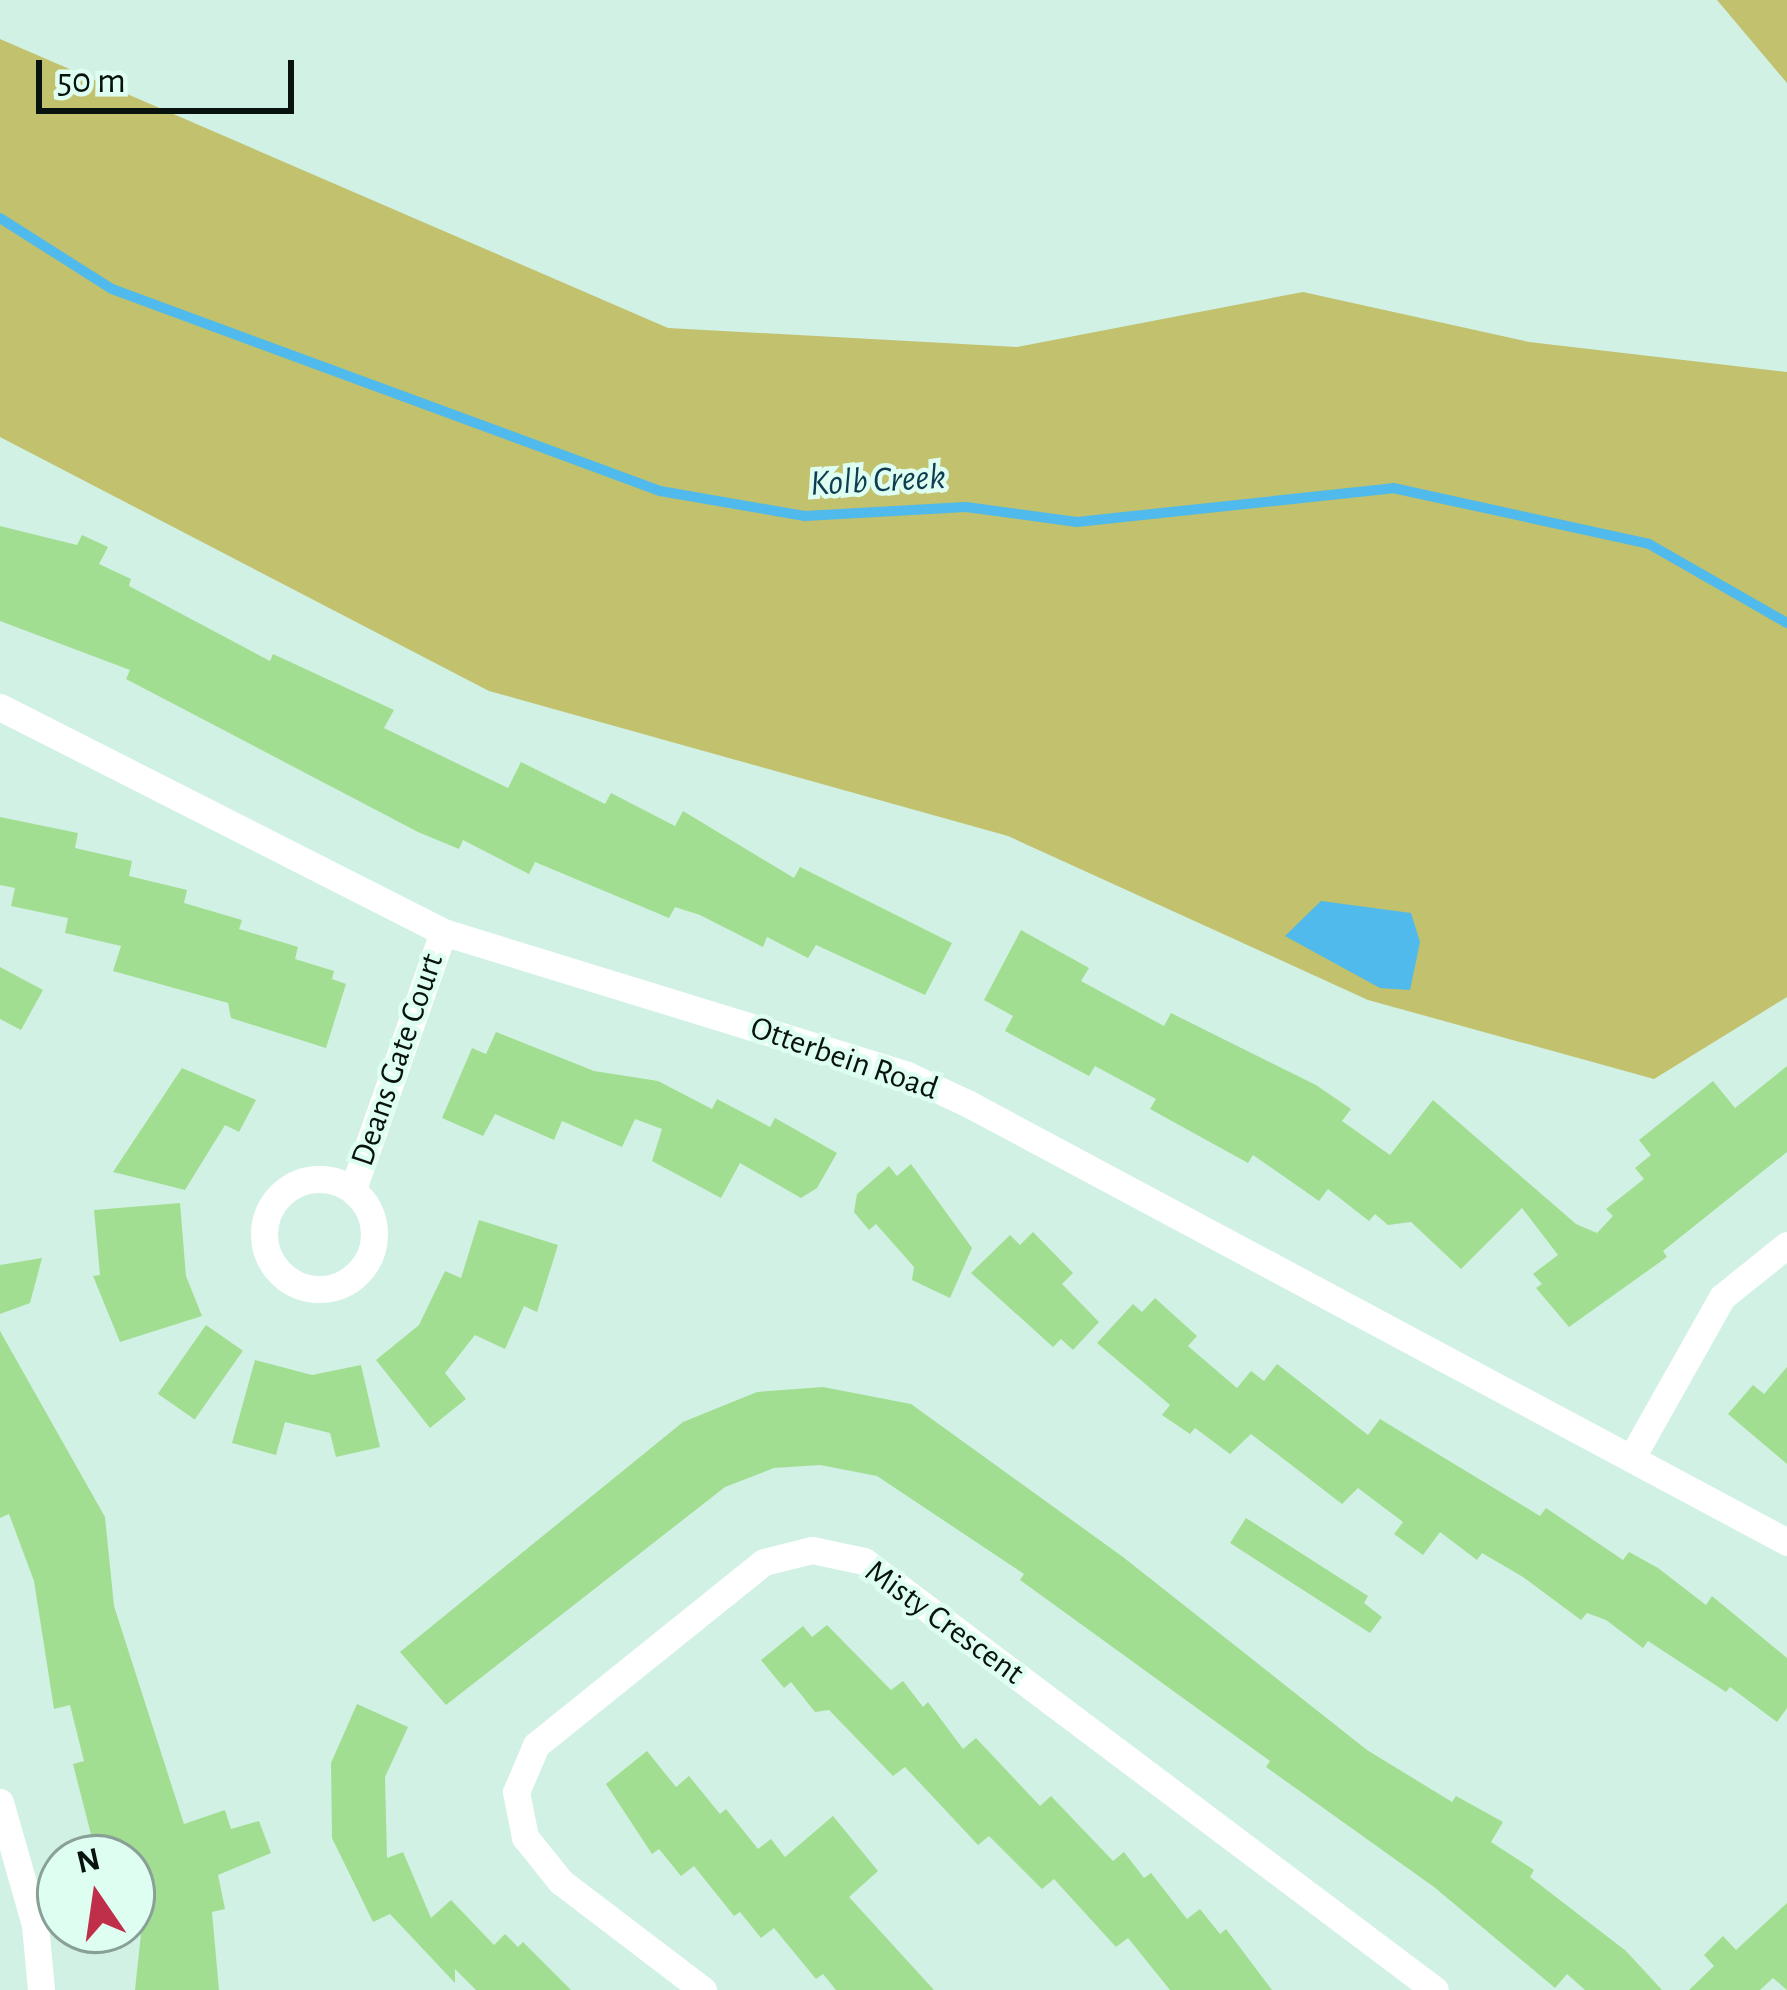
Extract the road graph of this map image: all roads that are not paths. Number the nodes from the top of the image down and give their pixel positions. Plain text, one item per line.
1 (0, 707) edge
2 (443, 932) junction
3 (353, 1189) junction
4 (1787, 1244) edge
5 (1631, 1457) junction
6 (1787, 1543) edge
7 (0, 1802) edge
8 (40, 1990) edge
9 (703, 1990) edge
10 (1435, 1990) edge

1 - 2 street, Otterbein Road
2 - 3 street, Deans Gate Court
2 - 5 street, Otterbein Road
3 - 3 street, Deans Gate Court
4 - 5 street
5 - 6 street, Otterbein Road
7 - 8 street
9 - 10 street, Misty Crescent

